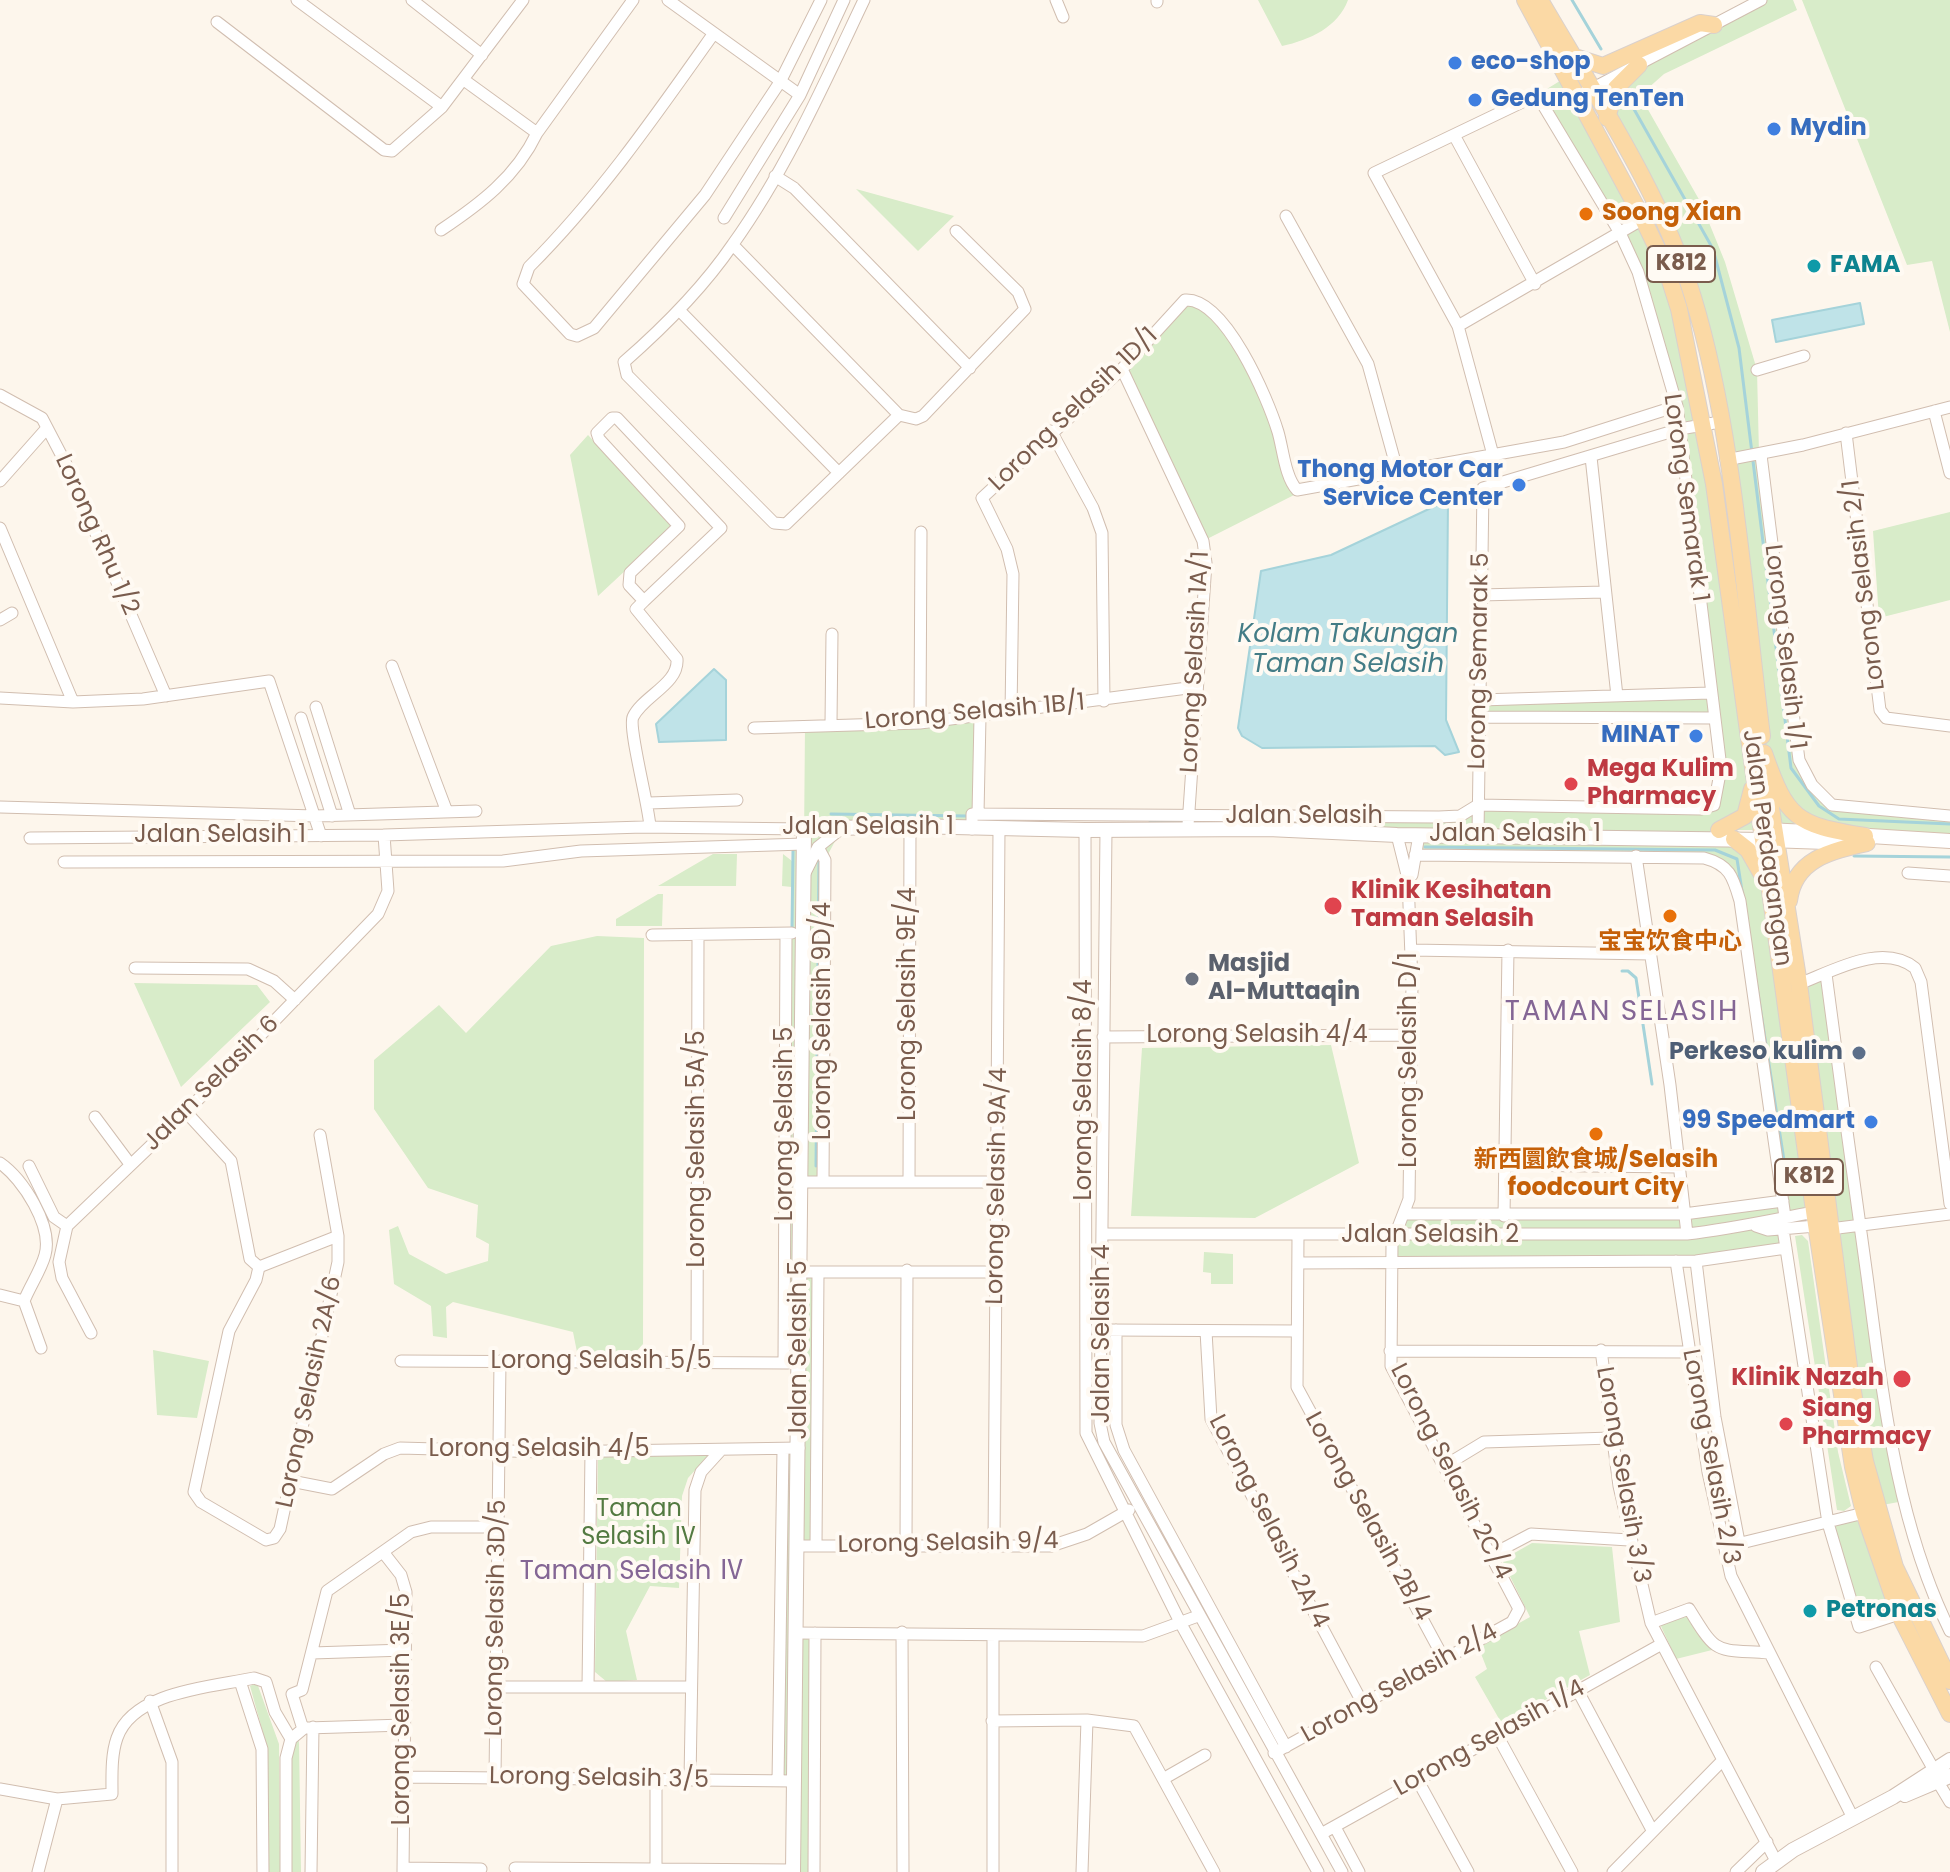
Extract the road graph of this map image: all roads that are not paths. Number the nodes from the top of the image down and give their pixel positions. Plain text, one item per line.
1 (297, 0) edge
2 (412, 0) edge
3 (523, 0) edge
4 (633, 0) edge
5 (668, 0) edge
6 (821, 0) edge
7 (844, 0) edge
8 (864, 0) edge
9 (1056, 0) edge
10 (1525, 0) edge
11 (1540, 0) edge
12 (1761, 0) edge
13 (1063, 17) dead end
14 (217, 22) dead end
15 (1714, 25) junction
16 (714, 33) junction
17 (482, 55) junction
18 (1572, 56) junction
19 (1639, 65) junction
20 (464, 80) junction
21 (780, 82) junction
22 (1584, 92) junction
23 (800, 95) junction
24 (442, 107) junction
25 (1607, 118) junction
26 (537, 133) junction
27 (1454, 135) junction
28 (775, 176) junction
29 (1286, 216) dead end
30 (724, 218) dead end
31 (1643, 219) junction
32 (441, 230) dead end
33 (956, 231) dead end
34 (1620, 233) junction
35 (733, 245) junction
36 (1535, 284) junction
37 (679, 310) junction
38 (1458, 326) junction
39 (1804, 356) dead end
40 (970, 368) junction
41 (1122, 369) junction
42 (1757, 370) dead end
43 (0, 395) edge
44 (1677, 406) junction
45 (1950, 407) edge
46 (1934, 411) junction
47 (899, 415) junction
48 (1712, 423) junction
49 (47, 428) junction
50 (1680, 429) junction
51 (1051, 431) junction
52 (1846, 433) junction
53 (1493, 455) junction
54 (1761, 455) junction
55 (1591, 457) junction
56 (1733, 459) junction
57 (839, 473) junction
58 (1398, 473) junction
59 (1950, 473) edge
60 (0, 481) edge
61 (0, 528) edge
62 (921, 532) dead end
63 (1604, 592) junction
64 (1480, 595) junction
65 (644, 601) junction
66 (12, 613) dead end
67 (0, 620) edge
68 (832, 634) dead end
69 (392, 666) dead end
70 (1195, 687) junction
71 (1710, 693) junction
72 (166, 696) junction
73 (1617, 696) junction
74 (0, 698) edge
75 (1480, 700) junction
76 (1104, 701) junction
77 (73, 702) junction
78 (316, 707) dead end
79 (1011, 713) junction
80 (980, 717) junction
81 (1480, 717) junction
82 (301, 718) dead end
83 (1714, 718) junction
84 (831, 723) junction
85 (920, 723) junction
86 (1950, 726) edge
87 (754, 728) dead end
88 (1759, 760) junction
89 (1721, 768) joint
90 (737, 800) dead end
91 (649, 803) junction
92 (1478, 805) junction
93 (0, 807) edge
94 (476, 811) dead end
95 (447, 812) junction
96 (978, 814) junction
97 (350, 815) junction
98 (315, 816) junction
99 (332, 816) junction
100 (1950, 816) edge
101 (1188, 824) junction
102 (910, 826) junction
103 (646, 827) junction
104 (842, 828) junction
105 (972, 829) junction
106 (999, 829) junction
107 (1085, 830) junction
108 (1106, 830) junction
109 (1478, 834) junction
110 (384, 835) junction
111 (1397, 835) junction
112 (1419, 835) junction
113 (1719, 835) junction
114 (1769, 835) junction
115 (321, 836) junction
116 (30, 838) dead end
117 (809, 840) junction
118 (1866, 840) junction
119 (1950, 841) edge
120 (645, 848) junction
121 (1415, 855) junction
122 (1636, 856) junction
123 (387, 861) junction
124 (64, 862) dead end
125 (1908, 873) dead end
126 (1950, 876) edge
127 (1408, 879) junction
128 (1773, 895) junction
129 (1789, 924) junction
130 (802, 932) junction
131 (786, 934) junction
132 (652, 935) dead end
133 (698, 936) junction
134 (1411, 950) junction
135 (1508, 950) junction
136 (1651, 954) junction
137 (135, 968) dead end
138 (1826, 974) junction
139 (1799, 984) junction
140 (295, 1000) junction
141 (1411, 1035) junction
142 (1103, 1037) junction
143 (186, 1112) junction
144 (95, 1117) dead end
145 (320, 1135) dead end
146 (1086, 1147) junction
147 (1102, 1147) junction
148 (0, 1163) edge
149 (130, 1164) junction
150 (1505, 1165) junction
151 (29, 1166) dead end
152 (1677, 1167) junction
153 (801, 1182) junction
154 (823, 1182) junction
155 (909, 1182) junction
156 (999, 1182) junction
157 (1783, 1201) junction
158 (1950, 1204) edge
159 (1406, 1214) junction
160 (1684, 1214) junction
161 (1950, 1214) edge
162 (1504, 1216) junction
163 (1820, 1222) junction
164 (1784, 1223) junction
165 (67, 1226) junction
166 (1860, 1226) junction
167 (1103, 1234) junction
168 (1687, 1234) junction
169 (338, 1236) junction
170 (1298, 1236) junction
171 (1393, 1236) junction
172 (1786, 1248) junction
173 (61, 1249) junction
174 (46, 1253) junction
175 (1391, 1260) junction
176 (1676, 1261) junction
177 (1696, 1261) junction
178 (1298, 1263) junction
179 (259, 1267) junction
180 (907, 1270) junction
181 (801, 1272) junction
182 (996, 1272) junction
183 (818, 1273) junction
184 (0, 1295) edge
185 (24, 1301) junction
186 (1102, 1330) junction
187 (1116, 1330) junction
188 (1206, 1331) junction
189 (1297, 1331) junction
190 (91, 1333) dead end
191 (41, 1348) dead end
192 (1601, 1350) junction
193 (1390, 1351) junction
194 (1690, 1352) junction
195 (401, 1361) dead end
196 (500, 1361) junction
197 (697, 1362) junction
198 (784, 1363) junction
199 (801, 1363) junction
200 (1611, 1438) junction
201 (799, 1448) junction
202 (783, 1449) junction
203 (721, 1450) junction
204 (498, 1451) junction
205 (591, 1451) junction
206 (1446, 1465) junction
207 (291, 1481) junction
208 (1136, 1505) junction
209 (1864, 1513) junction
210 (1123, 1514) junction
211 (1828, 1523) junction
212 (498, 1527) junction
213 (1629, 1540) junction
214 (1739, 1542) junction
215 (994, 1544) junction
216 (798, 1546) junction
217 (816, 1546) junction
218 (906, 1546) junction
219 (1725, 1548) junction
220 (383, 1552) junction
221 (1493, 1554) junction
222 (1519, 1609) joint
223 (1899, 1614) junction
224 (789, 1615) junction
225 (1198, 1616) junction
226 (1651, 1623) junction
227 (1181, 1624) junction
228 (1950, 1631) edge
229 (902, 1632) junction
230 (796, 1633) junction
231 (815, 1633) junction
232 (993, 1635) junction
233 (1660, 1645) junction
234 (405, 1650) junction
235 (312, 1653) junction
236 (1768, 1653) junction
237 (1944, 1657) edge
238 (1444, 1659) junction
239 (1876, 1667) dead end
240 (240, 1681) junction
241 (1950, 1681) edge
242 (496, 1687) junction
243 (588, 1687) junction
244 (689, 1687) junction
245 (1578, 1691) junction
246 (150, 1701) junction
247 (1363, 1704) junction
248 (1950, 1714) edge
249 (1087, 1720) junction
250 (992, 1721) junction
251 (404, 1725) junction
252 (308, 1728) junction
253 (1497, 1735) junction
254 (291, 1739) junction
255 (1286, 1747) junction
256 (1205, 1755) dead end
257 (1277, 1758) junction
258 (1950, 1760) edge
259 (1722, 1761) junction
260 (1265, 1773) junction
261 (1941, 1776) edge
262 (404, 1777) junction
263 (495, 1778) junction
264 (1163, 1779) junction
265 (1417, 1779) junction
266 (656, 1780) junction
267 (690, 1780) junction
268 (778, 1781) junction
269 (795, 1781) junction
270 (0, 1789) edge
271 (57, 1799) junction
272 (1950, 1802) edge
273 (1853, 1818) junction
274 (1335, 1827) junction
275 (1652, 1830) junction
276 (1321, 1834) junction
277 (1767, 1842) junction
278 (1776, 1861) junction
279 (515, 1868) dead end
280 (481, 1869) dead end
281 (403, 1870) edge
282 (656, 1870) junction
283 (688, 1871) edge
284 (776, 1871) edge
285 (793, 1871) edge
286 (38, 1872) edge
287 (172, 1872) edge
288 (263, 1872) edge
289 (286, 1872) edge
290 (311, 1872) edge
291 (814, 1872) edge
292 (903, 1872) edge
293 (993, 1872) edge
294 (1082, 1872) edge
295 (1214, 1872) edge
296 (1318, 1872) edge
297 (1342, 1872) edge
298 (1359, 1872) edge
299 (1468, 1872) edge
300 (1572, 1872) edge
301 (1613, 1872) edge
302 (1736, 1872) edge
303 (1763, 1872) edge

1 - 24 street
2 - 17 street
3 - 17 street
4 - 26 street
5 - 16 street
6 - 21 street
7 - 23 street
8 - 28 street
9 - 13 street
10 - 22 main road, Jalan Perdagangan / K812
11 - 18 main road, Jalan Perdagangan / K812
12 - 15 street
14 - 24 street
15 - 18 main road
15 - 19 street
16 - 21 street
16 - 21 street
17 - 20 street
18 - 22 main road, Jalan Perdagangan / K812
19 - 22 street
19 - 25 main road
20 - 24 street
20 - 26 street
21 - 23 street
22 - 25 main road, Jalan Perdagangan / K812
22 - 31 main road, Jalan Perdagangan / K812
23 - 30 street
25 - 48 main road, Jalan Perdagangan / K812
26 - 32 street
27 - 34 street, Lorong Semarak 1
27 - 36 street
27 - 38 street
28 - 35 street
28 - 40 street
29 - 58 street
31 - 34 street
31 - 48 main road, Jalan Perdagangan / K812
33 - 40 street
34 - 36 street
34 - 44 street, Lorong Semarak 1
35 - 37 street
35 - 47 street
36 - 38 street
37 - 57 street
37 - 57 street
38 - 53 street
39 - 42 street
40 - 47 street
41 - 51 street, Lorong Selasih 1D/1
41 - 58 street, Lorong Selasih 1D/1
41 - 70 street, Lorong Selasih 1A/1
43 - 49 street, Lorong Rhu 1/2
44 - 50 street, Lorong Semarak 1
44 - 53 street
45 - 46 street
46 - 52 street
46 - 59 street
47 - 57 street
48 - 50 street
48 - 56 main road, Jalan Perdagangan / K812
48 - 88 main road, Jalan Perdagangan / K812
49 - 60 street
49 - 72 street, Lorong Rhu 1/2
50 - 55 street
50 - 71 street, Lorong Semarak 1
51 - 76 street
51 - 79 street, Lorong Selasih 1D/1
52 - 54 street
52 - 86 street, Lorong Selasih 2/1
53 - 58 street
54 - 56 street
54 - 100 street, Lorong Selasih 1/1
55 - 63 street
55 - 64 street, Lorong Semarak 5
56 - 88 main road, Jalan Perdagangan / K812
61 - 77 street
62 - 85 street
63 - 64 street
63 - 73 street
64 - 75 street, Lorong Semarak 5
65 - 65 street
65 - 91 street
66 - 67 street
68 - 84 street
69 - 95 street
70 - 76 street, Lorong Selasih 1B/1
70 - 101 street, Lorong Selasih 1A/1
71 - 73 street
71 - 83 street, Lorong Semarak 1
72 - 77 street
72 - 98 street
73 - 75 street
74 - 77 street
75 - 81 street, Lorong Semarak 5
76 - 79 street, Lorong Selasih 1B/1
78 - 97 street
79 - 80 street, Lorong Selasih 1B/1
80 - 85 street, Lorong Selasih 1B/1
80 - 96 street
81 - 83 street
81 - 92 street, Lorong Semarak 5
82 - 99 street
83 - 89 street, Lorong Semarak 1
84 - 85 street, Lorong Selasih 1B/1
84 - 87 street, Lorong Selasih 1B/1
88 - 113 main road
88 - 114 main road, Jalan Perdagangan / K812
88 - 118 main road
89 - 92 street, Jalan Selasih
90 - 91 street
91 - 103 street
92 - 101 street, Jalan Selasih
92 - 109 street, Lorong Semarak 5
93 - 98 street
94 - 95 street
95 - 97 street
96 - 101 street, Jalan Selasih
96 - 105 street
97 - 99 street
98 - 99 street
98 - 115 street
101 - 108 street, Jalan Selasih 1
101 - 111 street, Jalan Selasih 1
102 - 104 street, Jalan Selasih 1
102 - 105 street, Jalan Selasih 1
102 - 155 street, Lorong Selasih 9E/4
103 - 110 street, Jalan Selasih 1
103 - 117 street, Jalan Selasih 1
103 - 120 street
104 - 117 street, Jalan Selasih 1
104 - 117 street
105 - 106 street, Jalan Selasih 1
106 - 107 street, Jalan Selasih 1
106 - 156 street, Lorong Selasih 9A/4
107 - 108 street, Jalan Selasih 1
107 - 146 street, Lorong Selasih 8/4
108 - 142 street, Jalan Selasih 4
109 - 112 street, Jalan Selasih 1
109 - 113 street, Jalan Selasih 1
110 - 115 street, Jalan Selasih 1
110 - 123 street, Jalan Selasih 6
111 - 112 street, Jalan Selasih 1
111 - 127 street
112 - 121 street
113 - 114 street, Jalan Selasih 1
113 - 128 main road
114 - 118 street, Jalan Selasih 1
114 - 128 main road, Jalan Perdagangan / K812
114 - 129 main road, Jalan Perdagangan / K812
115 - 116 street, Jalan Selasih 1
117 - 120 street
117 - 130 street, Jalan Selasih 5
117 - 154 street, Lorong Selasih 9D/4
118 - 119 street, Jalan Selasih 1
118 - 129 main road
120 - 123 street
121 - 122 street
121 - 127 street
122 - 136 street
122 - 157 street
123 - 124 street
123 - 140 street, Jalan Selasih 6
125 - 126 street
127 - 134 street, Lorong Selasih D/1
128 - 163 main road, Jalan Perdagangan / K812
129 - 139 main road, Jalan Perdagangan / K812
130 - 131 street
130 - 153 street, Jalan Selasih 5
131 - 133 street
131 - 198 street, Lorong Selasih 5
132 - 133 street
133 - 197 street, Lorong Selasih 5A/5
134 - 135 street
134 - 141 street, Lorong Selasih D/1
135 - 136 street
135 - 150 street
136 - 152 street
137 - 140 street
138 - 139 street
138 - 158 street
138 - 166 street
139 - 163 main road, Jalan Perdagangan / K812
140 - 143 street, Jalan Selasih 6
141 - 142 street, Lorong Selasih 4/4
141 - 159 street, Lorong Selasih D/1
142 - 147 street, Jalan Selasih 4
143 - 149 street, Jalan Selasih 6
143 - 179 street
144 - 149 street
145 - 169 street, Lorong Selasih 2A/6
146 - 147 street
146 - 210 street, Lorong Selasih 8/4
147 - 167 street, Jalan Selasih 4
148 - 174 street
149 - 165 street, Jalan Selasih 6
150 - 152 street
150 - 162 street
151 - 165 street
152 - 160 street
153 - 154 street
153 - 181 street, Jalan Selasih 5
154 - 155 street
155 - 156 street
156 - 182 street, Lorong Selasih 9A/4
157 - 160 street
157 - 164 street
159 - 162 street
159 - 171 street, Lorong Selasih D/1
160 - 162 street
160 - 168 street
161 - 166 street, Jalan Selasih 2
163 - 164 street, Jalan Selasih 2
163 - 166 street, Jalan Selasih 2
163 - 209 main road, Jalan Perdagangan / K812
163 - 237 main road, Jalan Perdagangan / K812
164 - 168 street, Jalan Selasih 2
164 - 172 street
165 - 173 street
166 - 228 street
167 - 170 street, Jalan Selasih 2
167 - 186 street, Jalan Selasih 4
168 - 171 street, Jalan Selasih 2
169 - 179 street
169 - 207 street, Lorong Selasih 2A/6
170 - 171 street, Jalan Selasih 2
170 - 178 street, Lorong Selasih 2B/4
171 - 175 street, Lorong Selasih 2C/4
172 - 177 street
172 - 211 street
173 - 174 street
173 - 190 street
174 - 185 street
175 - 176 street
175 - 178 street
175 - 193 street, Lorong Selasih 2C/4
176 - 177 street
176 - 194 street, Lorong Selasih 2/3
177 - 214 street
178 - 189 street, Lorong Selasih 2B/4
179 - 207 street, Lorong Selasih 2A/6
180 - 182 street
180 - 183 street
180 - 218 street
181 - 183 street
181 - 199 street, Jalan Selasih 5
182 - 215 street, Lorong Selasih 9A/4
183 - 217 street
184 - 185 street
185 - 191 street
186 - 187 street
186 - 208 street, Jalan Selasih 4
187 - 188 street
187 - 255 street
188 - 189 street
188 - 247 street, Lorong Selasih 2A/4
189 - 238 street, Lorong Selasih 2B/4
192 - 193 street
192 - 194 street
192 - 200 street, Lorong Selasih 3/3
193 - 206 street, Lorong Selasih 2C/4
194 - 219 street, Lorong Selasih 2/3
195 - 196 street, Lorong Selasih 5/5
196 - 197 street, Lorong Selasih 5/5
196 - 204 street, Lorong Selasih 3D/5
197 - 198 street, Lorong Selasih 5/5
198 - 199 street, Lorong Selasih 5/5
199 - 201 street, Jalan Selasih 5
200 - 206 street
200 - 213 street, Lorong Selasih 3/3
201 - 202 street, Lorong Selasih 4/5
201 - 216 street, Jalan Selasih 5
202 - 203 street, Lorong Selasih 4/5
202 - 224 street, Jalan Selasih 5
203 - 205 street, Lorong Selasih 4/5
203 - 244 street
204 - 205 street, Lorong Selasih 4/5
204 - 207 street, Lorong Selasih 4/5
204 - 212 street, Lorong Selasih 3D/5
205 - 243 street
206 - 221 street, Lorong Selasih 2C/4
208 - 210 street, Lorong Selasih 9/4
208 - 225 street, Jalan Selasih 4
209 - 211 street
209 - 223 main road, Jalan Perdagangan / K812
210 - 215 street, Lorong Selasih 9/4
210 - 227 street
211 - 214 street
211 - 223 street
212 - 220 street
212 - 242 street, Lorong Selasih 3D/5
213 - 221 street
213 - 226 street, Lorong Selasih 3/3
214 - 219 street
215 - 218 street, Lorong Selasih 9/4
216 - 217 street, Lorong Selasih 9/4
216 - 224 street, Jalan Selasih 5
217 - 218 street, Lorong Selasih 9/4
219 - 236 street, Lorong Selasih 2/3
220 - 234 street, Lorong Selasih 3E/5
220 - 235 street
221 - 222 street, Lorong Selasih 2C/4
222 - 238 street, Lorong Selasih 2/4
223 - 248 main road, Jalan Perdagangan / K812
224 - 230 street, Jalan Selasih 5
224 - 268 street, Jalan Selasih 5
225 - 227 street
225 - 257 street, Jalan Selasih 4
226 - 233 street, Lorong Selasih 3/3
226 - 236 street
227 - 232 street
227 - 260 street
229 - 231 street
229 - 232 street
229 - 292 street
230 - 231 street
230 - 269 street, Jalan Selasih 5
231 - 291 street
232 - 250 street
233 - 245 street, Lorong Selasih 1/4
233 - 259 street
234 - 235 street
234 - 251 street, Lorong Selasih 3E/5
235 - 252 street
236 - 273 street, Lorong Selasih 2/3
237 - 241 main road, Jalan Perdagangan / K812
238 - 247 street, Lorong Selasih 2/4
239 - 261 street
240 - 246 street
240 - 254 street
240 - 288 street
242 - 243 street
242 - 263 street, Lorong Selasih 3D/5
243 - 244 street
244 - 267 street
245 - 253 street, Lorong Selasih 1/4
245 - 275 street
246 - 271 street
246 - 287 street
247 - 255 street, Lorong Selasih 2/4
249 - 250 street
249 - 264 street
249 - 294 street
250 - 293 street
251 - 252 street
251 - 262 street, Lorong Selasih 3E/5
252 - 254 street
252 - 290 street
253 - 265 street, Lorong Selasih 1/4
253 - 300 street
254 - 289 street
255 - 257 street, Lorong Selasih 2/4
256 - 264 street
257 - 260 street, Lorong Selasih 2/4
257 - 276 street, Jalan Selasih 4
258 - 261 street
259 - 275 street
259 - 277 street
260 - 296 street
261 - 272 street
261 - 273 street
262 - 263 street, Lorong Selasih 3/5
262 - 281 street, Lorong Selasih 3E/5
263 - 266 street, Lorong Selasih 3/5
264 - 295 street
265 - 274 street, Lorong Selasih 1/4
265 - 299 street
266 - 267 street, Lorong Selasih 3/5
266 - 282 street
267 - 268 street, Lorong Selasih 3/5
268 - 269 street, Lorong Selasih 3/5
269 - 285 street, Jalan Selasih 5
270 - 271 street
271 - 286 street
273 - 278 street
274 - 276 street, Lorong Selasih 1/4
274 - 298 street
275 - 301 street
276 - 297 street, Jalan Selasih 4
277 - 278 street
277 - 302 street
278 - 303 street
279 - 282 street
280 - 281 street
282 - 283 street
283 - 284 street
284 - 285 street

